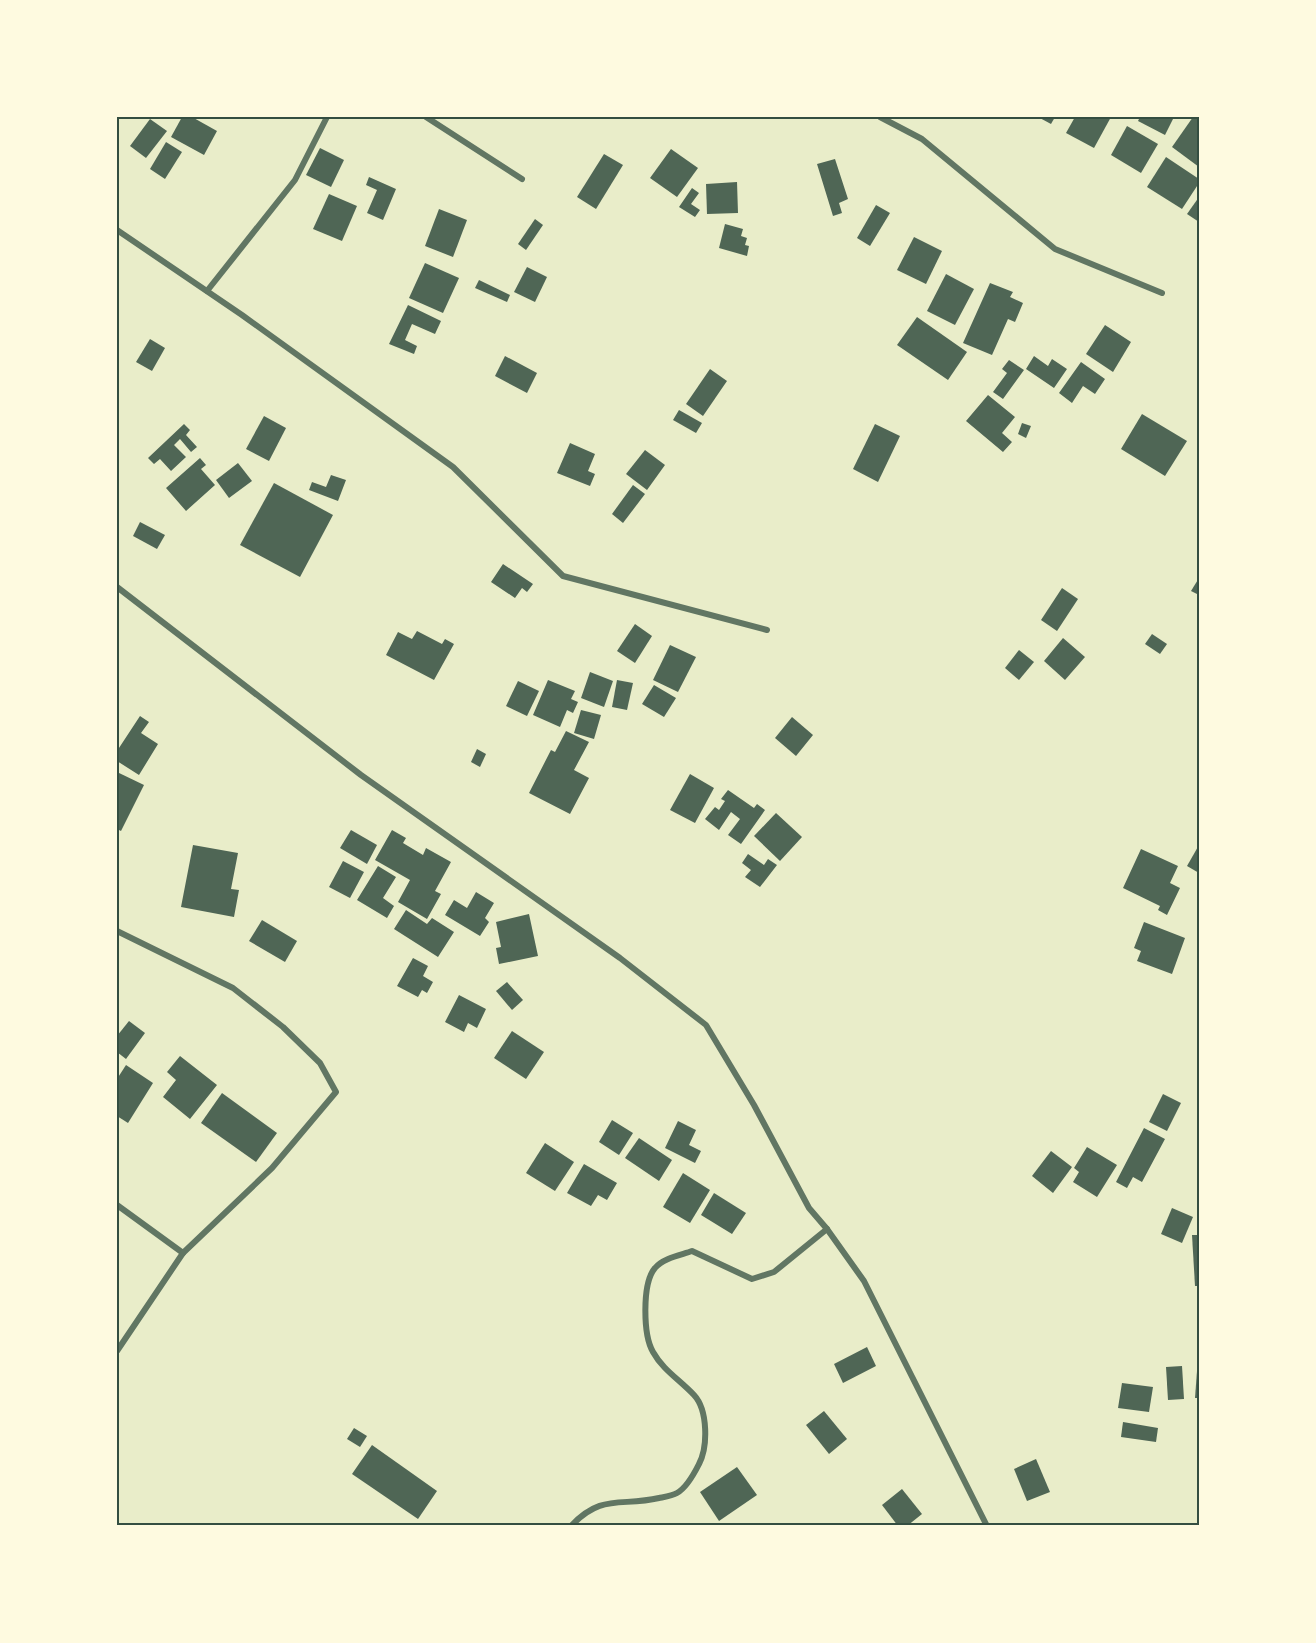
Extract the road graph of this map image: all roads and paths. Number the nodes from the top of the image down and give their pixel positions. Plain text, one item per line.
1 (327, 117) edge
2 (426, 117) edge
3 (880, 117) edge
4 (522, 179) dead end
5 (117, 230) edge
6 (207, 291) junction
7 (1162, 293) dead end
8 (117, 587) edge
9 (767, 630) dead end
10 (117, 931) edge
11 (117, 1206) edge
12 (827, 1229) junction
13 (183, 1253) junction
14 (117, 1351) edge
15 (571, 1526) edge
16 (987, 1526) edge

1 - 6 street
2 - 4 street
3 - 7 street
5 - 6 street
6 - 9 street
8 - 12 street
10 - 13 street
11 - 13 street
12 - 15 street
12 - 16 street
13 - 14 street

